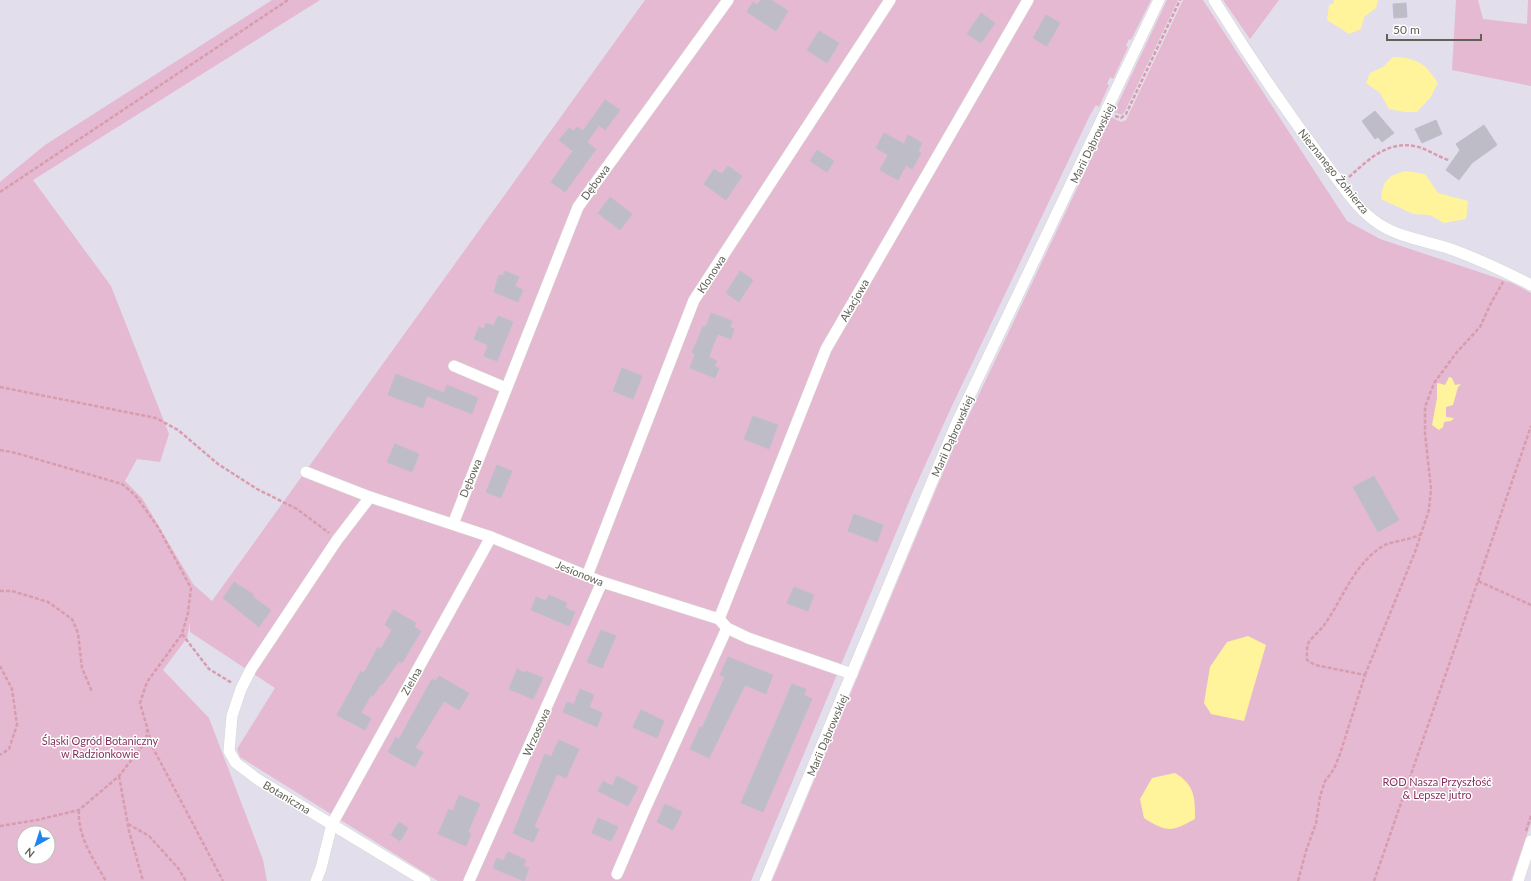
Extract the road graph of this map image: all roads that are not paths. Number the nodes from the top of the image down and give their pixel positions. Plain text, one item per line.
1 (728, 0) edge
2 (890, 0) edge
3 (1028, 0) edge
4 (1160, 0) edge
5 (1214, 0) edge
6 (1531, 285) edge
7 (454, 366) dead end
8 (506, 388) junction
9 (306, 472) dead end
10 (370, 497) junction
11 (452, 524) junction
12 (491, 537) junction
13 (587, 576) junction
14 (602, 582) junction
15 (719, 618) junction
16 (728, 628) junction
17 (852, 674) junction
18 (332, 824) junction
19 (1531, 841) edge
20 (617, 874) dead end
21 (316, 881) edge
22 (425, 881) edge
23 (469, 881) edge
24 (765, 881) edge
25 (1518, 881) edge

1 - 8 street, Dębowa
2 - 13 street, Klonowa
3 - 15 street, Akacjowa
4 - 17 street, Marii Dąbrowskiej
5 - 6 street, Nieznanego Żołnierza
7 - 8 street
8 - 11 street, Dębowa
9 - 10 street, Jesionowa
10 - 11 street, Jesionowa
10 - 18 street, Botaniczna
11 - 12 street, Jesionowa
12 - 13 street, Jesionowa
12 - 18 street, Zielna
13 - 14 street, Jesionowa
14 - 15 street, Jesionowa
14 - 23 street, Wrzosowa
15 - 16 street
16 - 17 street
16 - 20 street
17 - 24 street, Marii Dąbrowskiej
18 - 21 street, Zielna
18 - 22 street, Botaniczna
19 - 25 street

